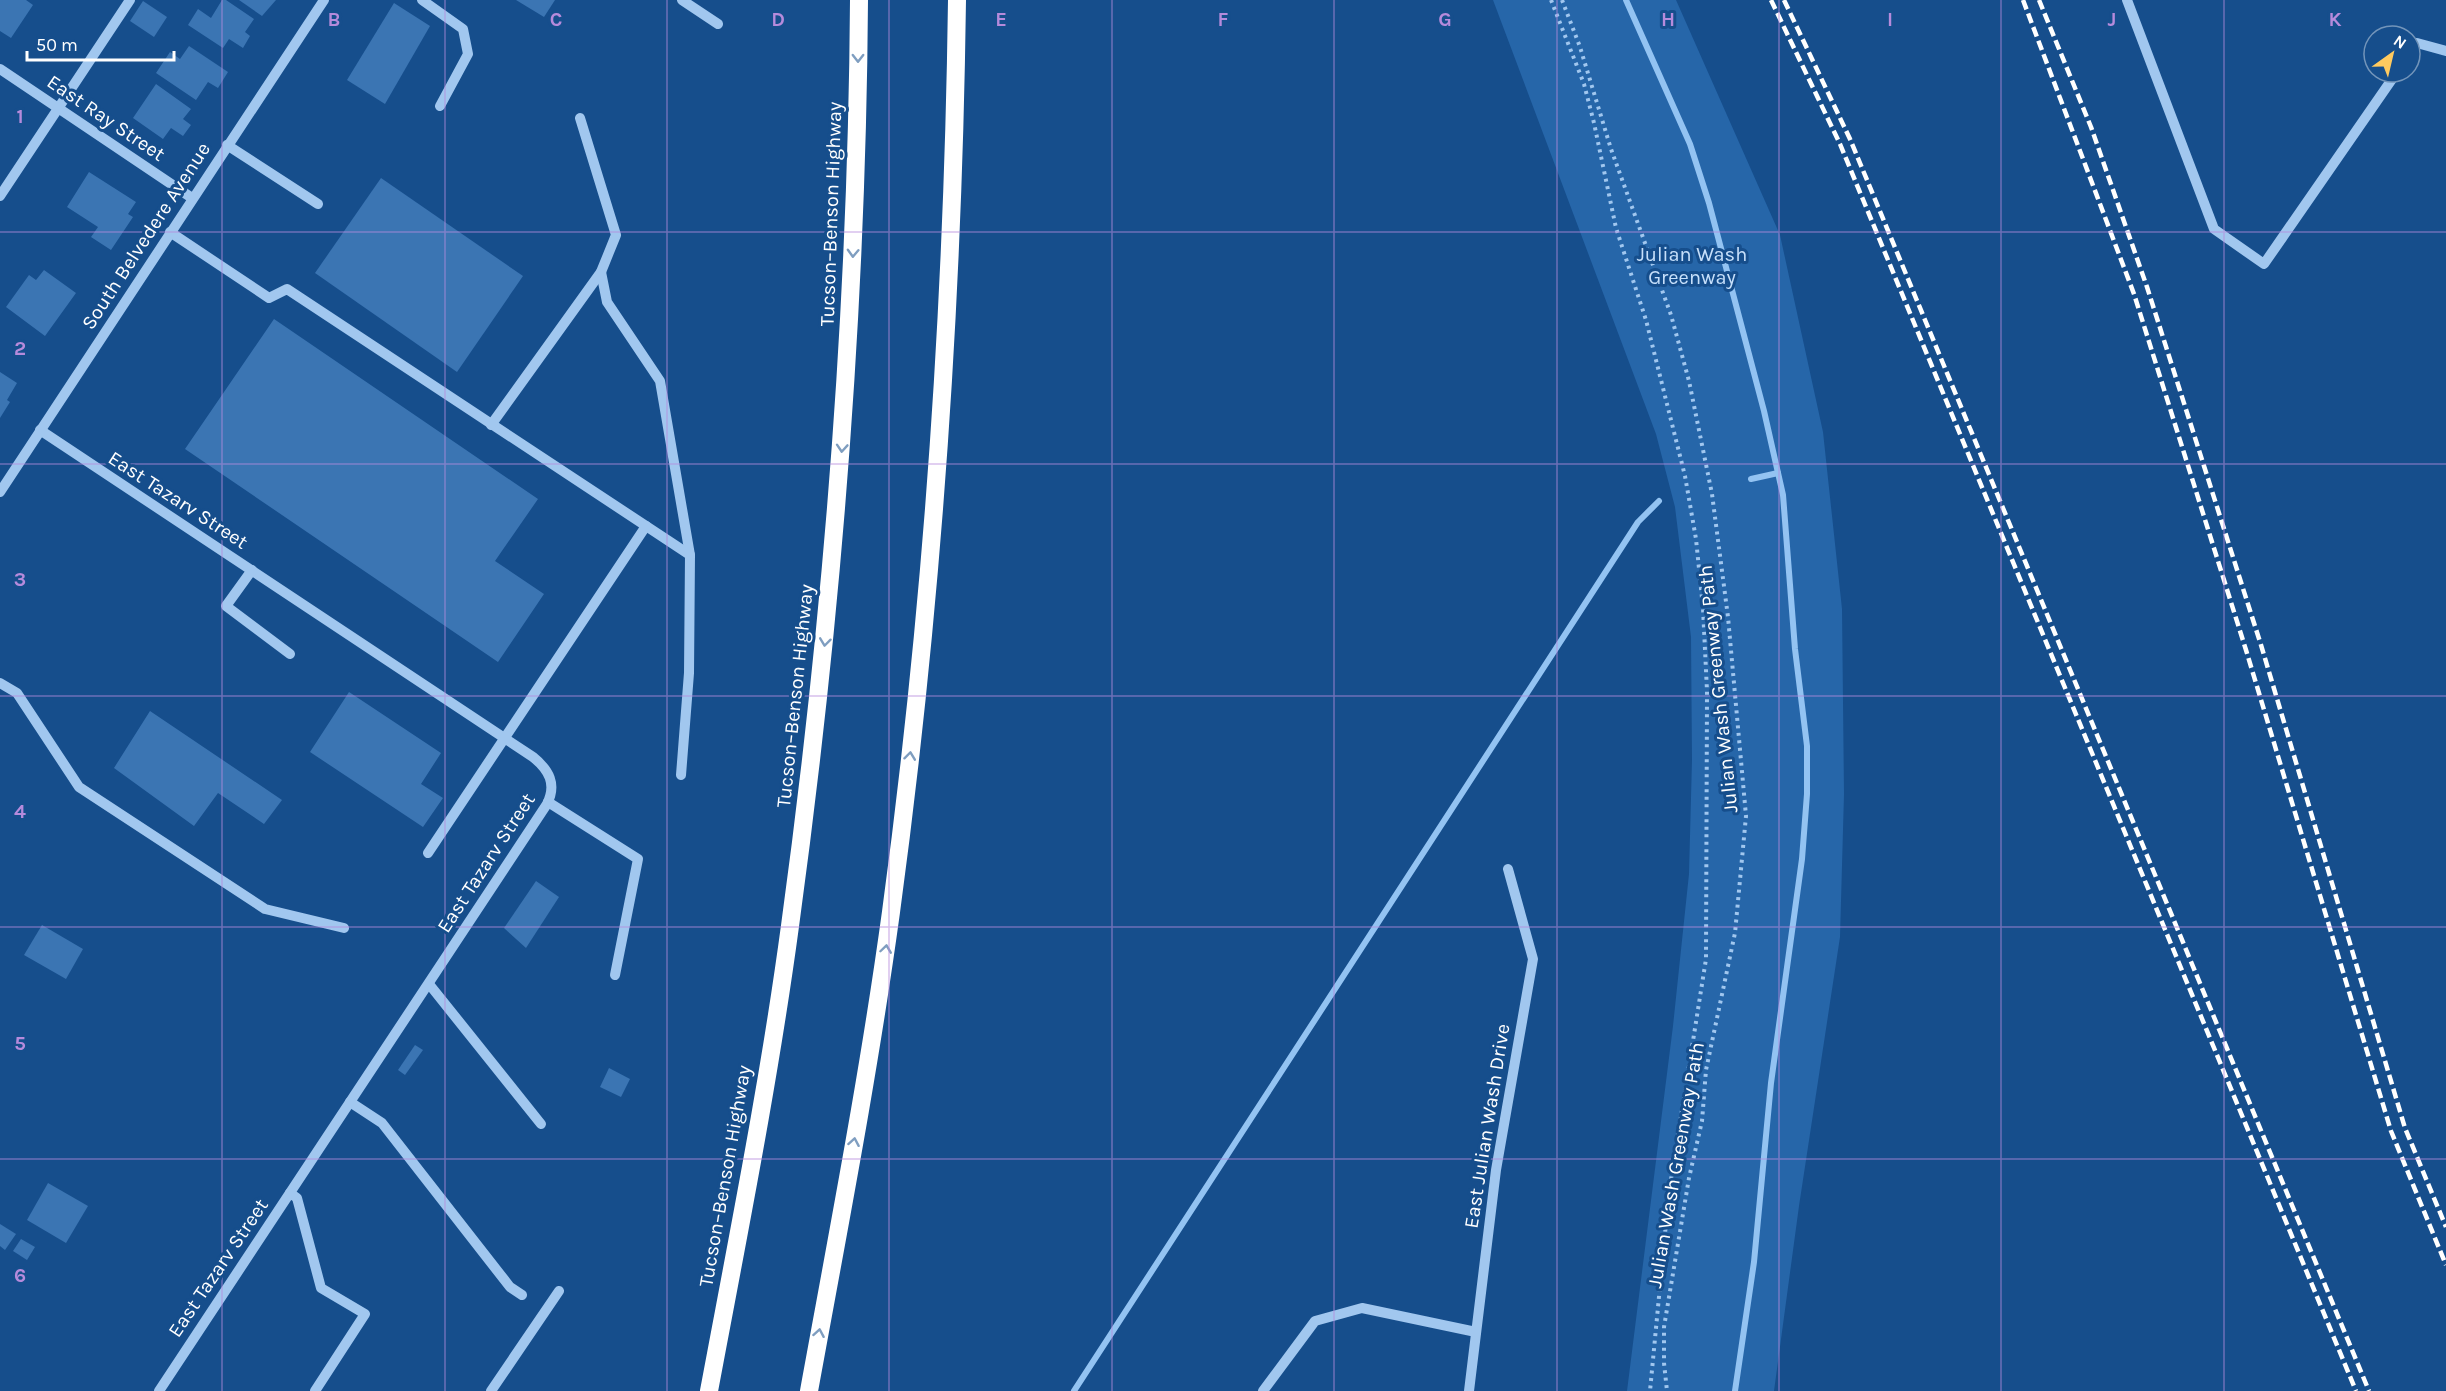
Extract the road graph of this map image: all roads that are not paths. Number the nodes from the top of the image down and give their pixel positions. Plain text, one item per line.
1 (130, 0) edge
2 (324, 0) edge
3 (422, 0) edge
4 (682, 0) edge
5 (859, 0) edge
6 (957, 0) edge
7 (2127, 0) edge
8 (718, 24) dead end
9 (2422, 44) edge
10 (2446, 51) edge
11 (0, 69) edge
12 (2389, 84) edge
13 (440, 106) dead end
14 (58, 108) junction
15 (580, 118) dead end
16 (227, 145) junction
17 (0, 196) edge
18 (192, 198) junction
19 (318, 204) dead end
20 (170, 232) junction
21 (601, 272) junction
22 (491, 425) junction
23 (40, 430) junction
24 (0, 492) edge
25 (646, 526) junction
26 (690, 555) junction
27 (252, 570) junction
28 (290, 654) dead end
29 (0, 683) edge
30 (504, 737) junction
31 (681, 775) dead end
32 (548, 802) junction
33 (428, 853) dead end
34 (1508, 869) dead end
35 (344, 928) dead end
36 (615, 975) dead end
37 (429, 984) junction
38 (350, 1102) junction
39 (540, 1124) dead end
40 (290, 1193) junction
41 (559, 1291) dead end
42 (522, 1295) dead end
43 (1476, 1332) junction
44 (159, 1391) edge
45 (315, 1391) edge
46 (491, 1391) edge
47 (709, 1391) edge
48 (809, 1391) edge
49 (1263, 1391) edge
50 (1469, 1391) edge

1 - 14 street
2 - 16 street, South Belvedere Avenue
3 - 13 street
4 - 8 street
5 -> 47 highway, Tucson–Benson Highway
48 -> 6 highway
7 - 12 street
9 - 10 street
11 - 14 street, East Ray Street
14 - 17 street
14 - 18 street, East Ray Street
15 - 21 street
16 - 18 street, South Belvedere Avenue
16 - 19 street
18 - 20 street, South Belvedere Avenue
20 - 22 street
20 - 23 street, South Belvedere Avenue
21 - 22 street
21 - 26 street
22 - 25 street
23 - 24 street, South Belvedere Avenue
23 - 27 street, East Tazarv Street
25 - 26 street
25 - 30 street
26 - 31 street
27 - 28 street
27 - 30 street, East Tazarv Street
29 - 35 street
30 - 32 street, East Tazarv Street
30 - 33 street
32 - 36 street
32 - 37 street, East Tazarv Street
34 - 43 street, East Julian Wash Drive
37 - 38 street, East Tazarv Street
37 - 39 street
38 - 40 street, East Tazarv Street
38 - 42 street
40 - 44 street, East Tazarv Street
40 - 45 street
41 - 46 street
43 - 49 street
43 - 50 street, East Julian Wash Drive

